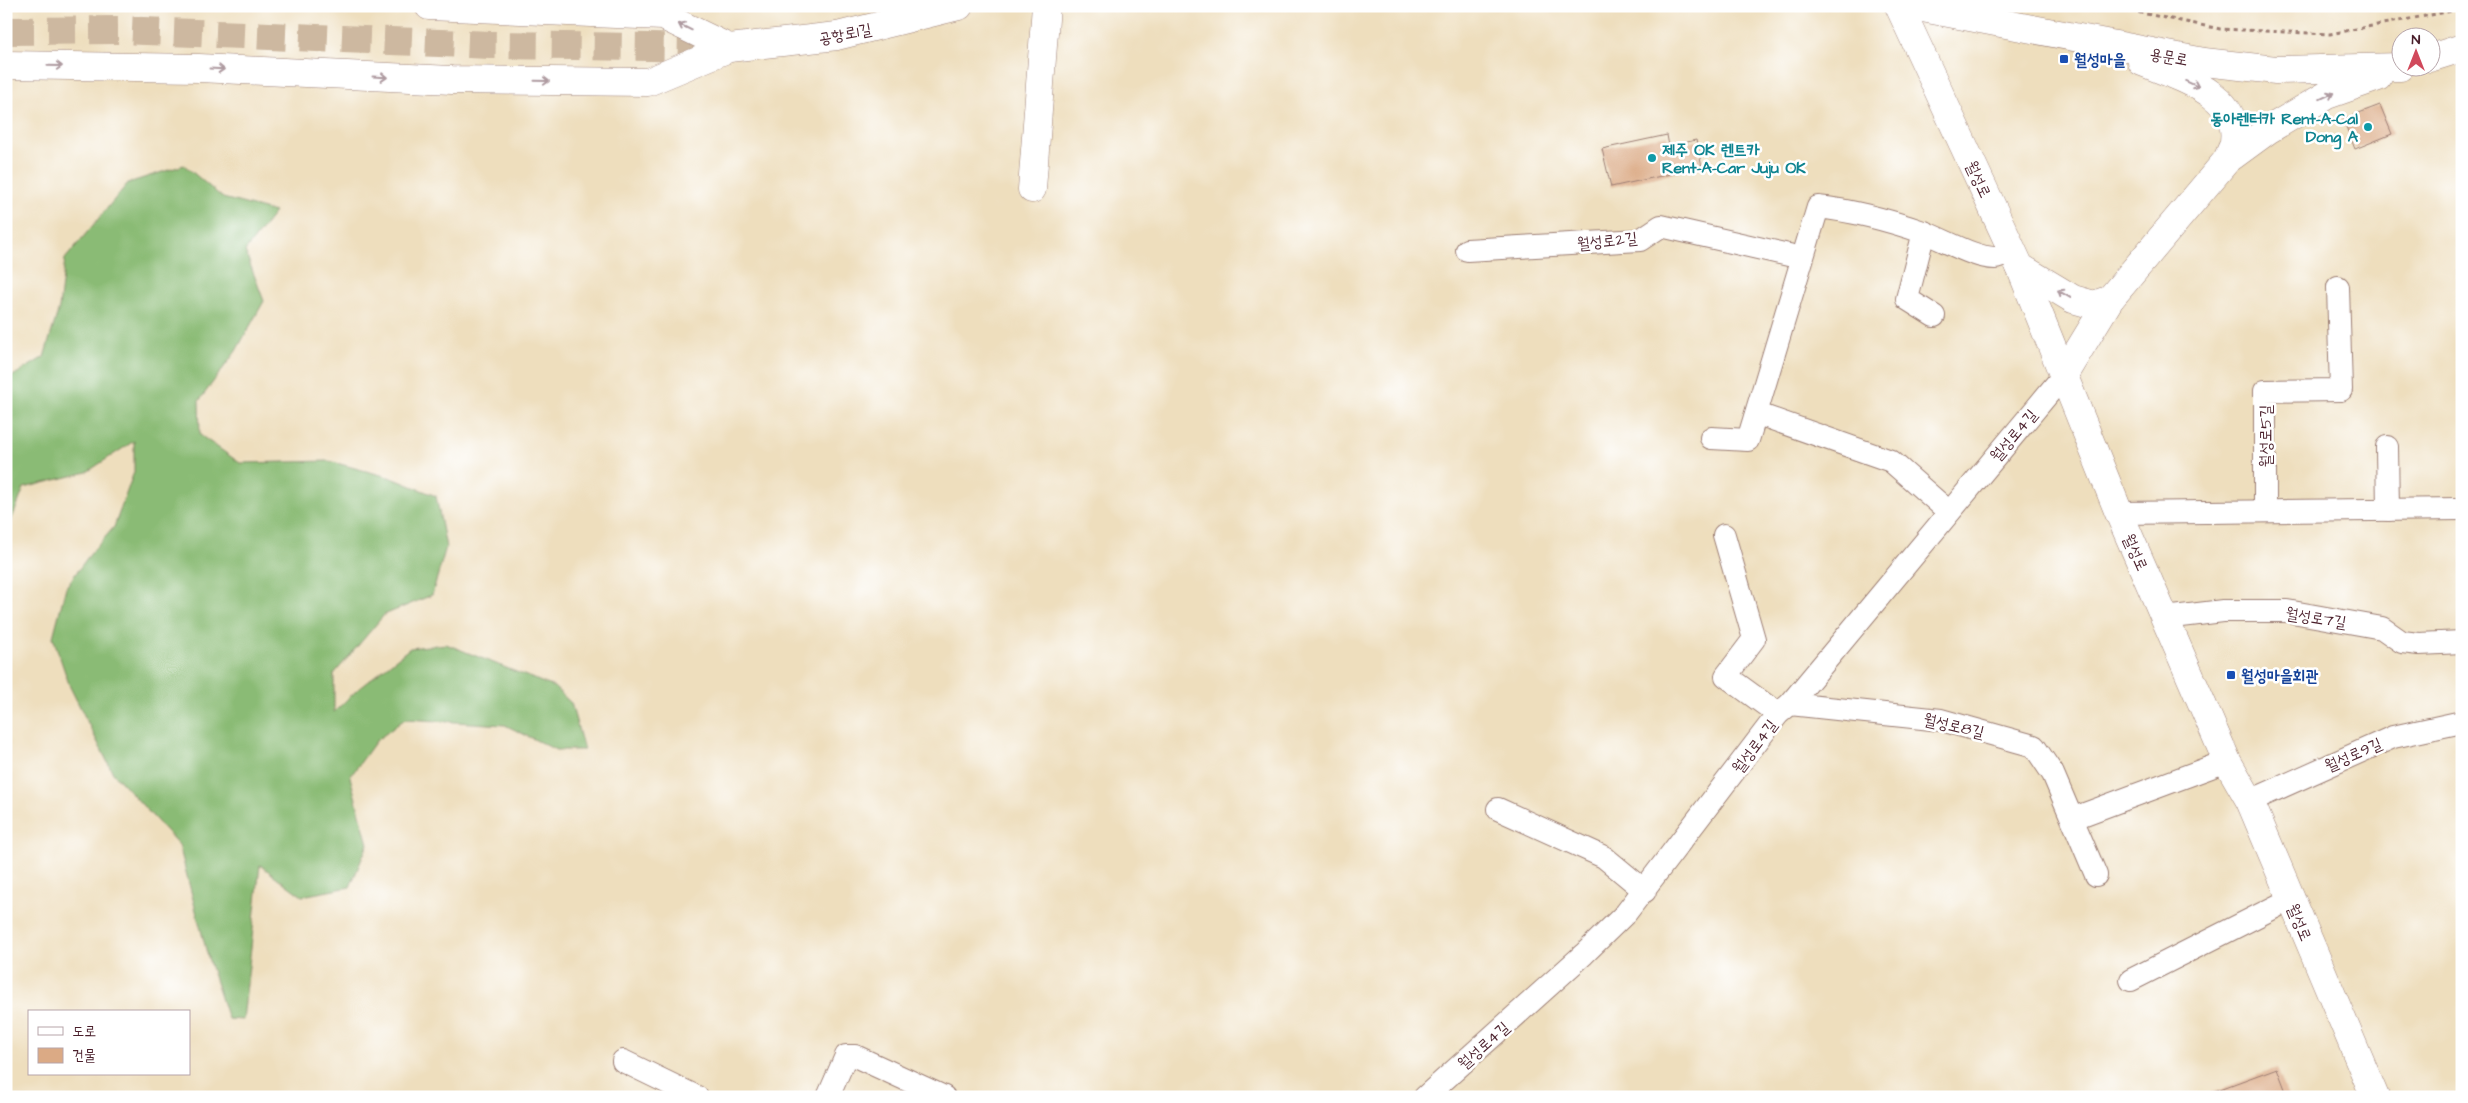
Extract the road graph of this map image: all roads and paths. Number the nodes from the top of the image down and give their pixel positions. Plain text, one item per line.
1 (430, 6) edge
2 (959, 6) edge
3 (1046, 6) edge
4 (1899, 6) edge
5 (1912, 6) edge
6 (2107, 6) edge
7 (2462, 8) edge
8 (2100, 44) junction
9 (729, 48) junction
10 (2462, 48) edge
11 (2440, 55) edge
12 (6, 65) edge
13 (2390, 67) edge
14 (2390, 71) edge
15 (2227, 160) junction
16 (1032, 188) dead end
17 (1924, 232) junction
18 (1467, 250) dead end
19 (1802, 258) junction
20 (2016, 258) junction
21 (2338, 288) dead end
22 (2110, 300) junction
23 (1934, 316) dead end
24 (2063, 376) junction
25 (1758, 414) junction
26 (1712, 438) dead end
27 (2387, 447) dead end
28 (2264, 510) junction
29 (2388, 510) junction
30 (2462, 510) edge
31 (1949, 512) junction
32 (2119, 513) junction
33 (1724, 535) dead end
34 (2166, 618) junction
35 (2462, 642) edge
36 (1784, 709) junction
37 (2462, 722) edge
38 (2227, 761) junction
39 (2250, 801) junction
40 (1498, 809) dead end
41 (2074, 818) junction
42 (2096, 875) dead end
43 (1645, 890) junction
44 (2291, 899) junction
45 (2132, 980) dead end
46 (623, 1061) dead end
47 (696, 1097) edge
48 (828, 1097) edge
49 (944, 1097) edge
50 (1425, 1097) edge
51 (2375, 1097) edge

9 -> 1 street
2 - 9 street, 공항로1길
3 - 16 street
4 - 20 street, 월성로
5 - 8 street, 용문로
6 - 7 path
8 - 13 street, 용문로
8 -> 15 street
12 -> 9 street, 공항로1길
10 - 11 street
15 -> 14 street
15 - 22 street
17 - 19 street
17 - 20 street
17 - 23 street
18 - 19 street, 월성로2길
19 - 25 street
22 -> 20 street
20 - 24 street, 월성로
21 - 28 street, 월성로5길
22 - 24 street
24 - 31 street, 월성로4길
24 - 32 street, 월성로
25 - 26 street
25 - 31 street
27 - 29 street
28 - 29 street
28 - 32 street
29 - 30 street
31 - 36 street, 월성로4길
32 - 34 street, 월성로
33 - 36 street
34 - 35 street, 월성로7길
34 - 38 street, 월성로
36 - 41 street, 월성로8길
36 - 43 street, 월성로4길
37 - 39 street, 월성로9길
38 - 39 street, 월성로
38 - 41 street
39 - 44 street, 월성로
40 - 43 street
41 - 42 street, 월성로8길
43 - 50 street, 월성로4길
44 - 45 street
44 - 51 street, 월성로
46 - 47 street
48 - 49 street

